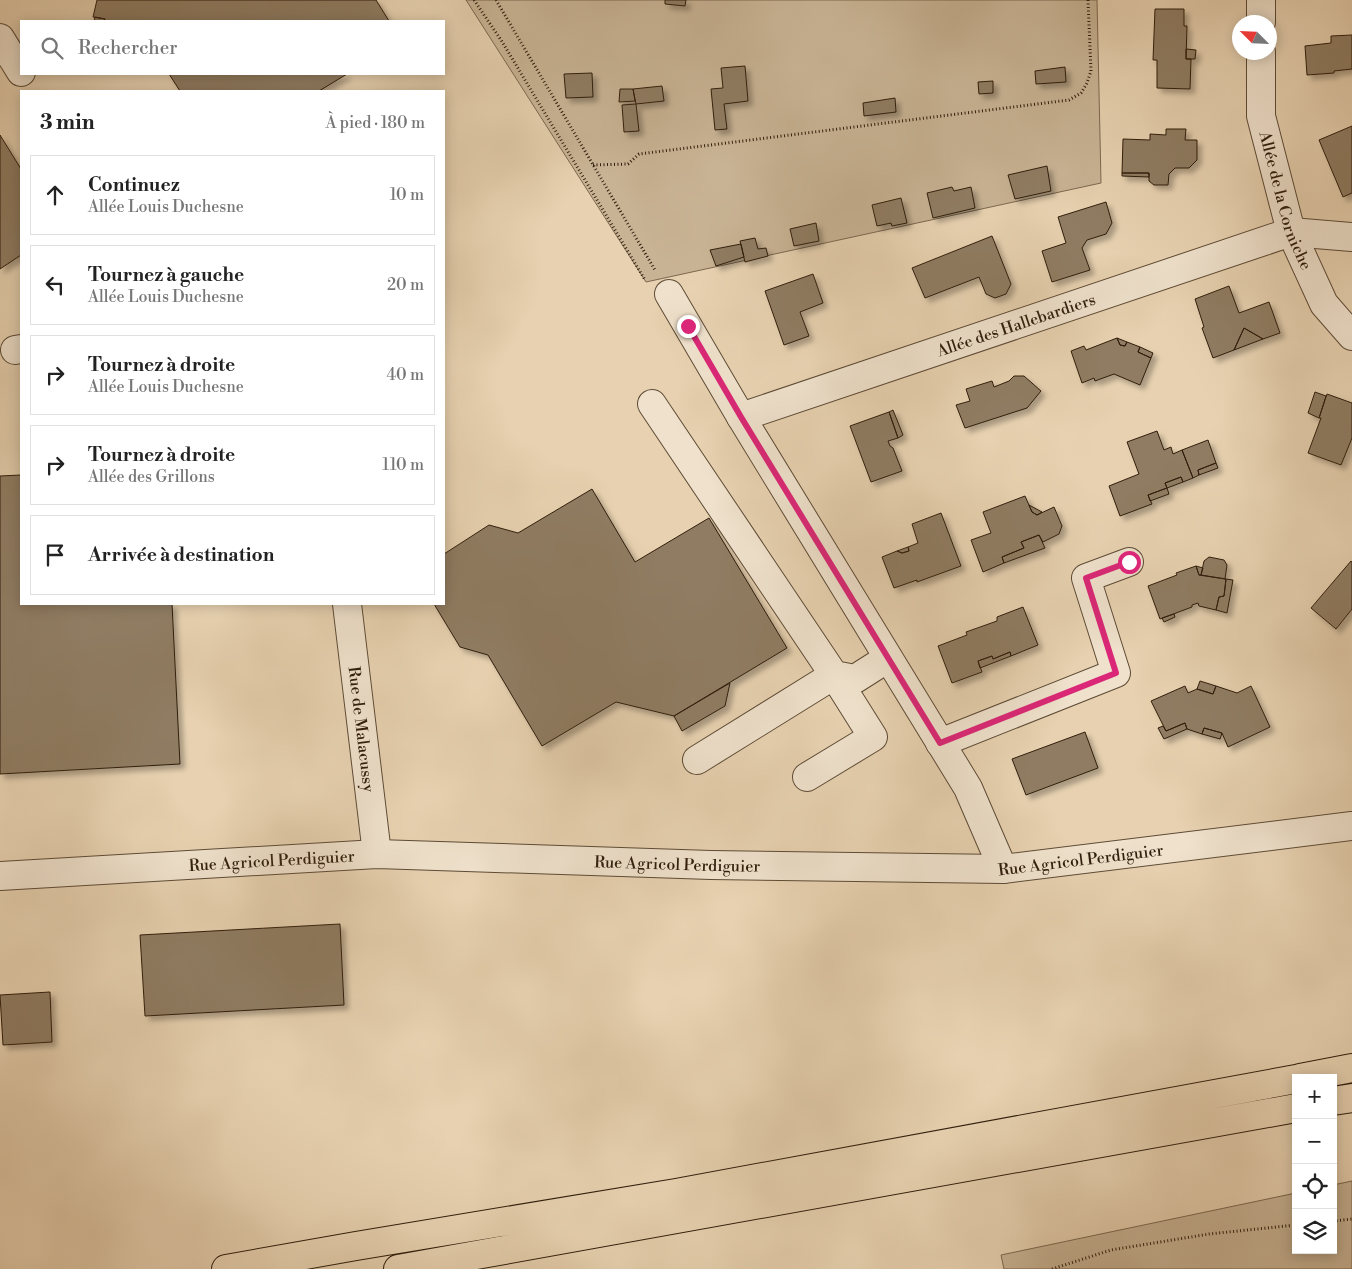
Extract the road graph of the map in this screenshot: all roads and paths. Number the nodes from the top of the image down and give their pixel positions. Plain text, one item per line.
1 (474, 0) edge
2 (496, 0) edge
3 (1088, 0) edge
4 (1261, 0) edge
5 (1261, 15) edge
6 (0, 38) edge
7 (1261, 60) edge
8 (20, 70) edge
9 (23, 75) edge
10 (32, 90) edge
11 (593, 164) junction
12 (1291, 232) junction
13 (1352, 237) edge
14 (658, 288) junction
15 (1352, 336) edge
16 (652, 404) dead end
17 (741, 417) junction
18 (1129, 562) dead end
19 (347, 605) edge
20 (888, 658) junction
21 (834, 675) junction
22 (940, 743) junction
23 (697, 760) dead end
24 (807, 777) dead end
25 (1352, 826) edge
26 (377, 854) junction
27 (1003, 869) junction
28 (0, 876) edge
29 (1352, 1068) edge
30 (1321, 1074) edge
31 (1292, 1080) edge
32 (1352, 1098) edge
33 (1337, 1100) edge
34 (1292, 1109) edge
35 (1352, 1219) edge
36 (1337, 1221) edge
37 (1292, 1225) edge
38 (226, 1269) edge
39 (398, 1269) edge
40 (1052, 1269) edge

1 - 14 path
2 - 11 path
3 - 11 path
4 - 5 street
6 - 8 street
7 - 12 street, Allée de la Corniche
9 - 10 street
11 - 14 path
12 - 13 street
12 - 15 street, Allée de la Corniche
12 - 17 street, Allée des Hallebardiers
14 - 17 street
16 - 21 street
17 - 20 street
18 - 22 street
19 - 26 street, Rue de Malacussy
20 - 21 street
20 - 22 street
21 - 23 street
21 - 24 street
22 - 27 street
25 - 27 street, Rue Agricol Perdiguier
26 - 27 street, Rue Agricol Perdiguier
26 - 28 street, Rue Agricol Perdiguier
29 - 30 highway
31 - 38 highway
32 - 33 highway
34 - 39 highway
35 - 36 path
37 - 40 path

